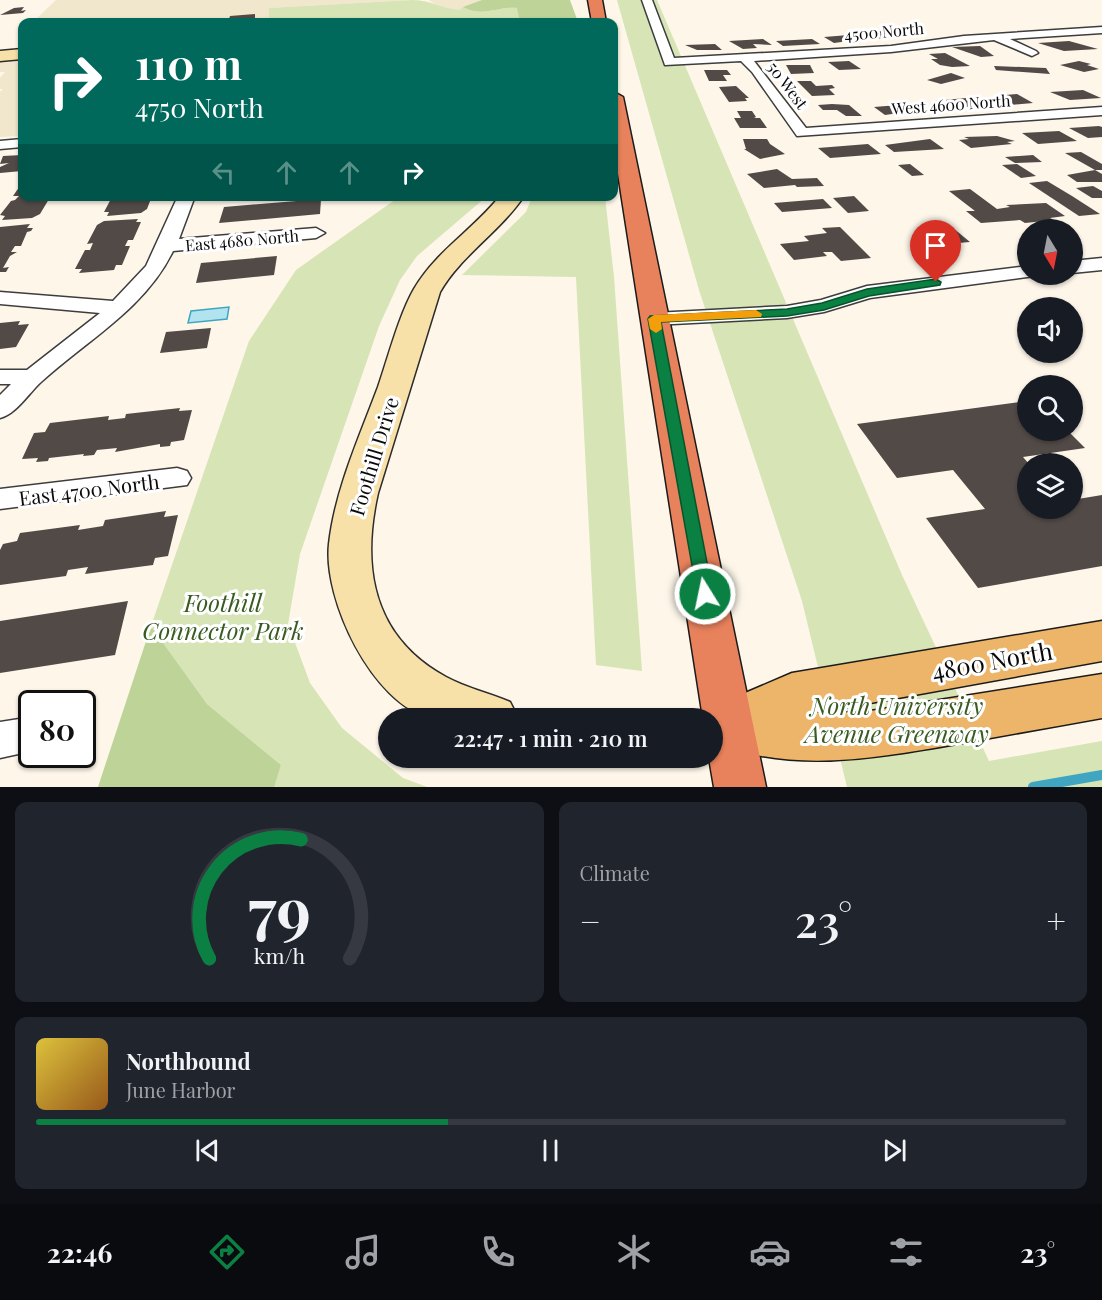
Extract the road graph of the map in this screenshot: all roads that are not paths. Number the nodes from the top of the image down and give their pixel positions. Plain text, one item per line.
1 (595, 0) edge
2 (646, 0) edge
3 (598, 18) edge
4 (1102, 30) edge
5 (996, 37) junction
6 (875, 50) junction
7 (1032, 53) dead end
8 (18, 54) edge
9 (0, 56) edge
10 (744, 58) junction
11 (892, 61) dead end
12 (1102, 111) edge
13 (618, 118) edge
14 (802, 133) joint
15 (18, 143) edge
16 (0, 145) edge
17 (184, 201) edge
18 (509, 201) edge
19 (316, 233) dead end
20 (167, 246) junction
21 (1102, 264) edge
22 (1083, 266) edge
23 (1017, 273) edge
24 (0, 298) edge
25 (118, 308) junction
26 (654, 319) junction
27 (0, 377) edge
28 (30, 377) junction
29 (0, 410) edge
30 (177, 478) dead end
31 (0, 500) edge
32 (1102, 641) edge
33 (1102, 696) edge
34 (463, 708) edge
35 (717, 708) edge
36 (723, 724) edge
37 (723, 725) edge
38 (723, 734) edge
39 (18, 737) edge
40 (0, 740) edge
41 (740, 787) edge

1 - 3 highway
2 - 10 street, 4500 North
4 - 5 street, 4500 North
5 - 6 street, 4500 North
5 - 7 street
6 - 10 street, 4500 North
6 - 11 street
8 - 9 main road
10 - 14 street, 50 West
12 - 14 street, West 4600 North
13 - 26 highway
15 - 16 street
17 - 20 street
18 - 34 main road, Foothill Drive
19 - 20 street, East 4680 North
20 - 25 street
21 - 22 street
23 - 26 street
24 - 25 street
25 - 28 street
26 - 35 highway
27 - 28 street
28 - 29 street
30 - 31 street, East 4700 North
32 - 36 main road, 4800 North
33 - 37 main road
38 - 41 highway
39 - 40 street

